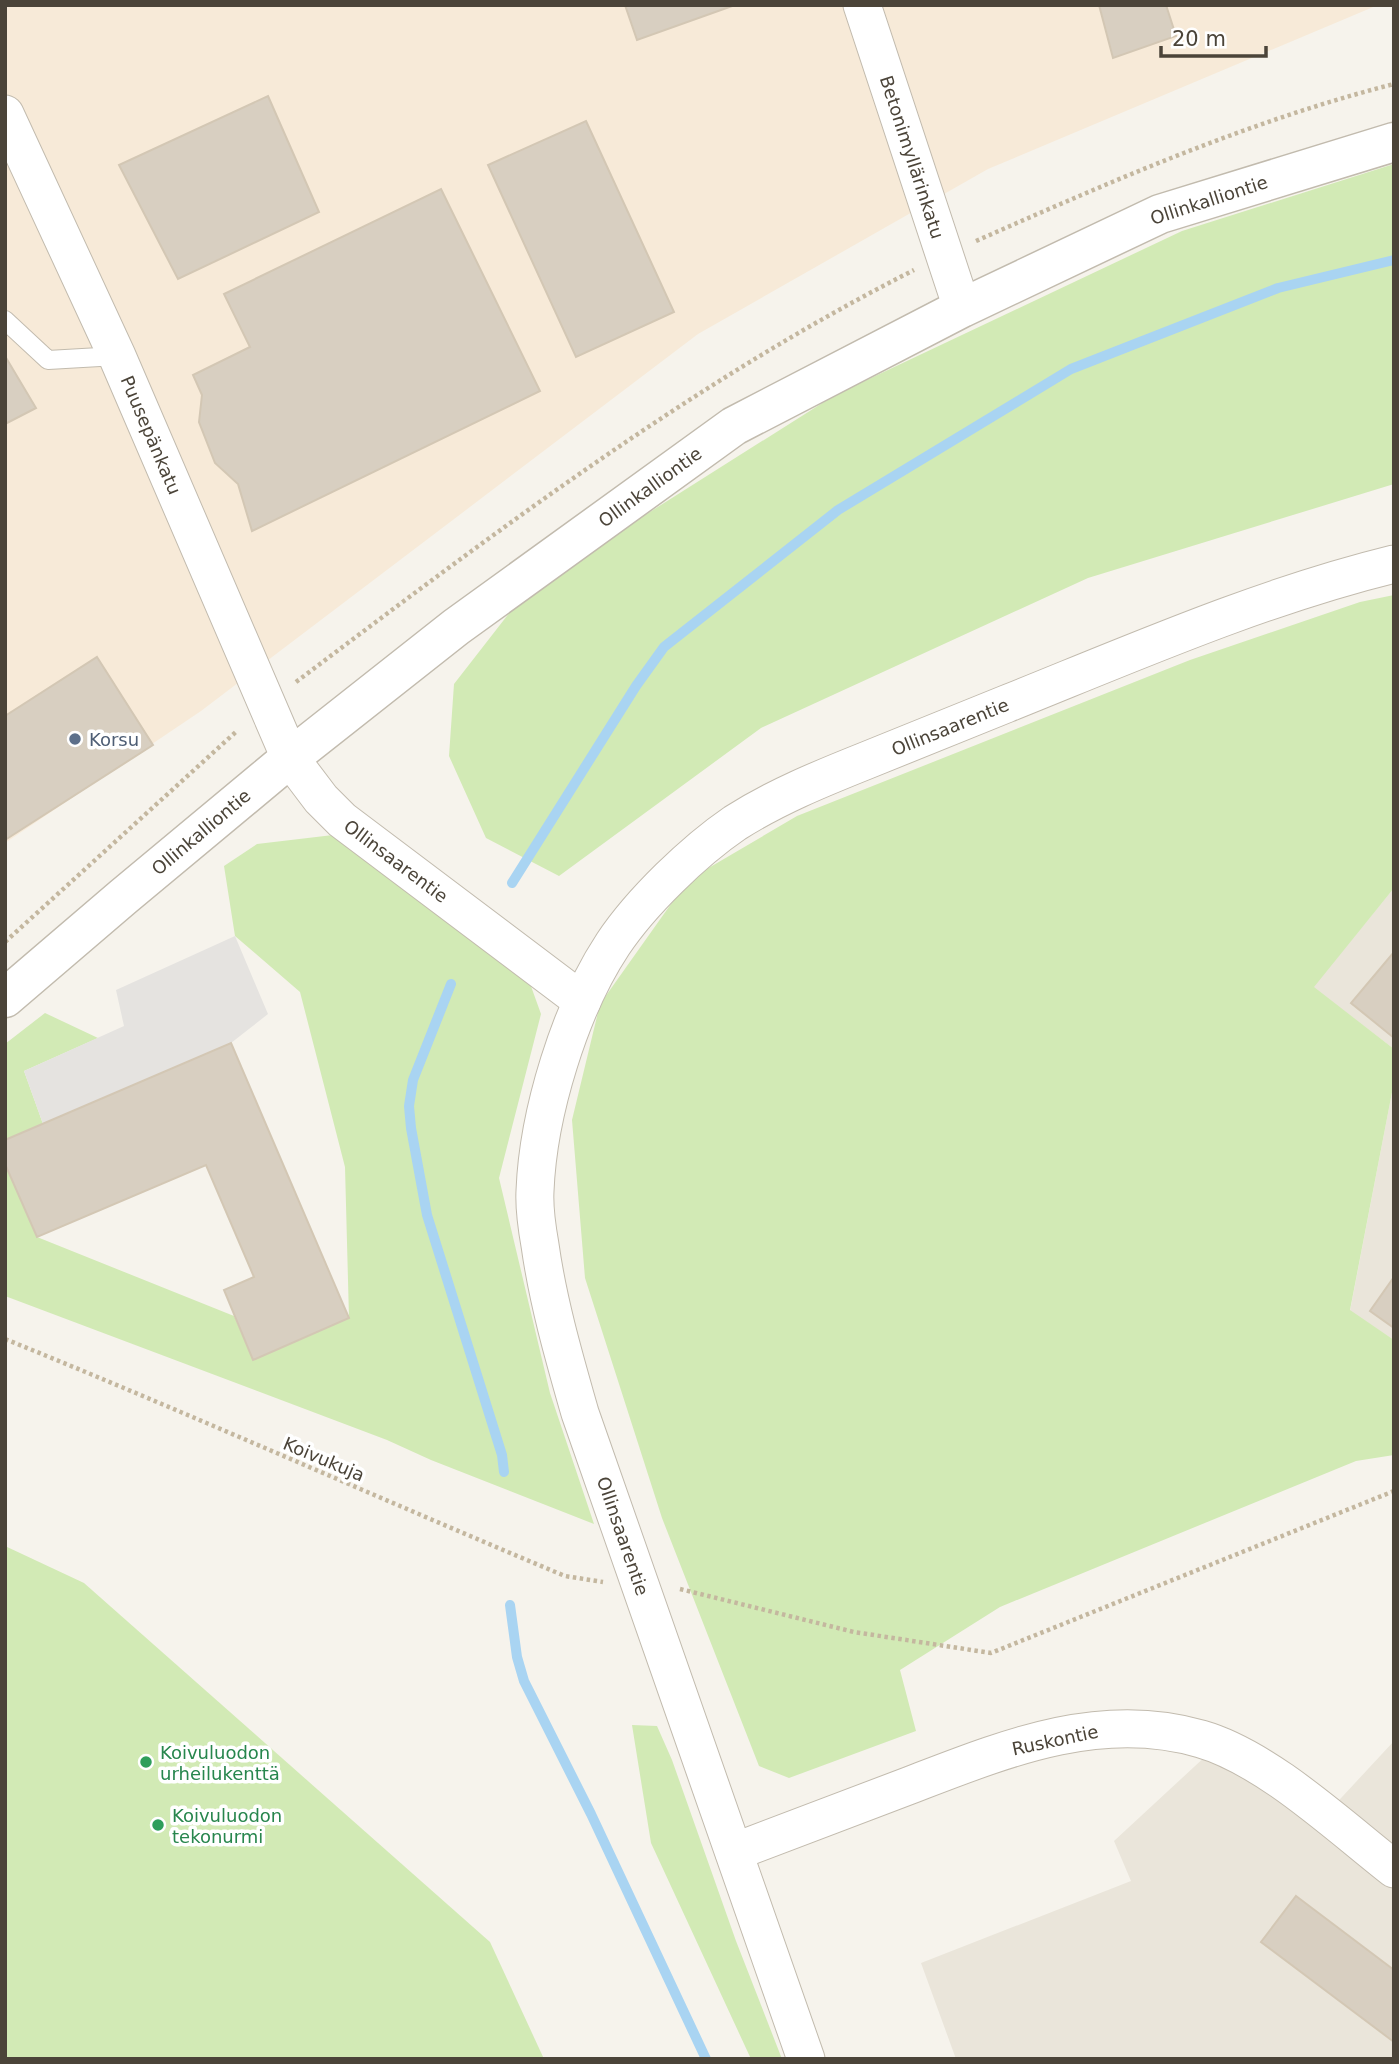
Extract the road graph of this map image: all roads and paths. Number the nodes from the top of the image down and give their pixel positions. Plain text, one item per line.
1 (862, 5) edge
2 (5, 114) edge
3 (1394, 142) edge
4 (962, 308) junction
5 (5, 320) edge
6 (117, 356) junction
7 (1394, 565) edge
8 (290, 758) junction
9 (8, 989) edge
10 (582, 1001) junction
11 (5, 1339) edge
12 (1394, 1491) edge
13 (637, 1578) junction
14 (734, 1852) junction
15 (1394, 1869) edge
16 (806, 2059) edge

1 - 4 street, Betonimyllärinkatu
2 - 6 street, Puusepänkatu
3 - 4 street, Ollinkalliontie
4 - 8 street, Ollinkalliontie
5 - 6 lane
6 - 8 street, Puusepänkatu
7 - 10 street, Ollinsaarentie
8 - 9 street, Ollinkalliontie
8 - 10 street, Ollinsaarentie
10 - 13 street, Ollinsaarentie
11 - 13 path, Koivukuja
12 - 13 path, Koivukuja
13 - 14 street, Ollinsaarentie
14 - 15 street, Ruskontie
14 - 16 street, Ollinsaarentie

